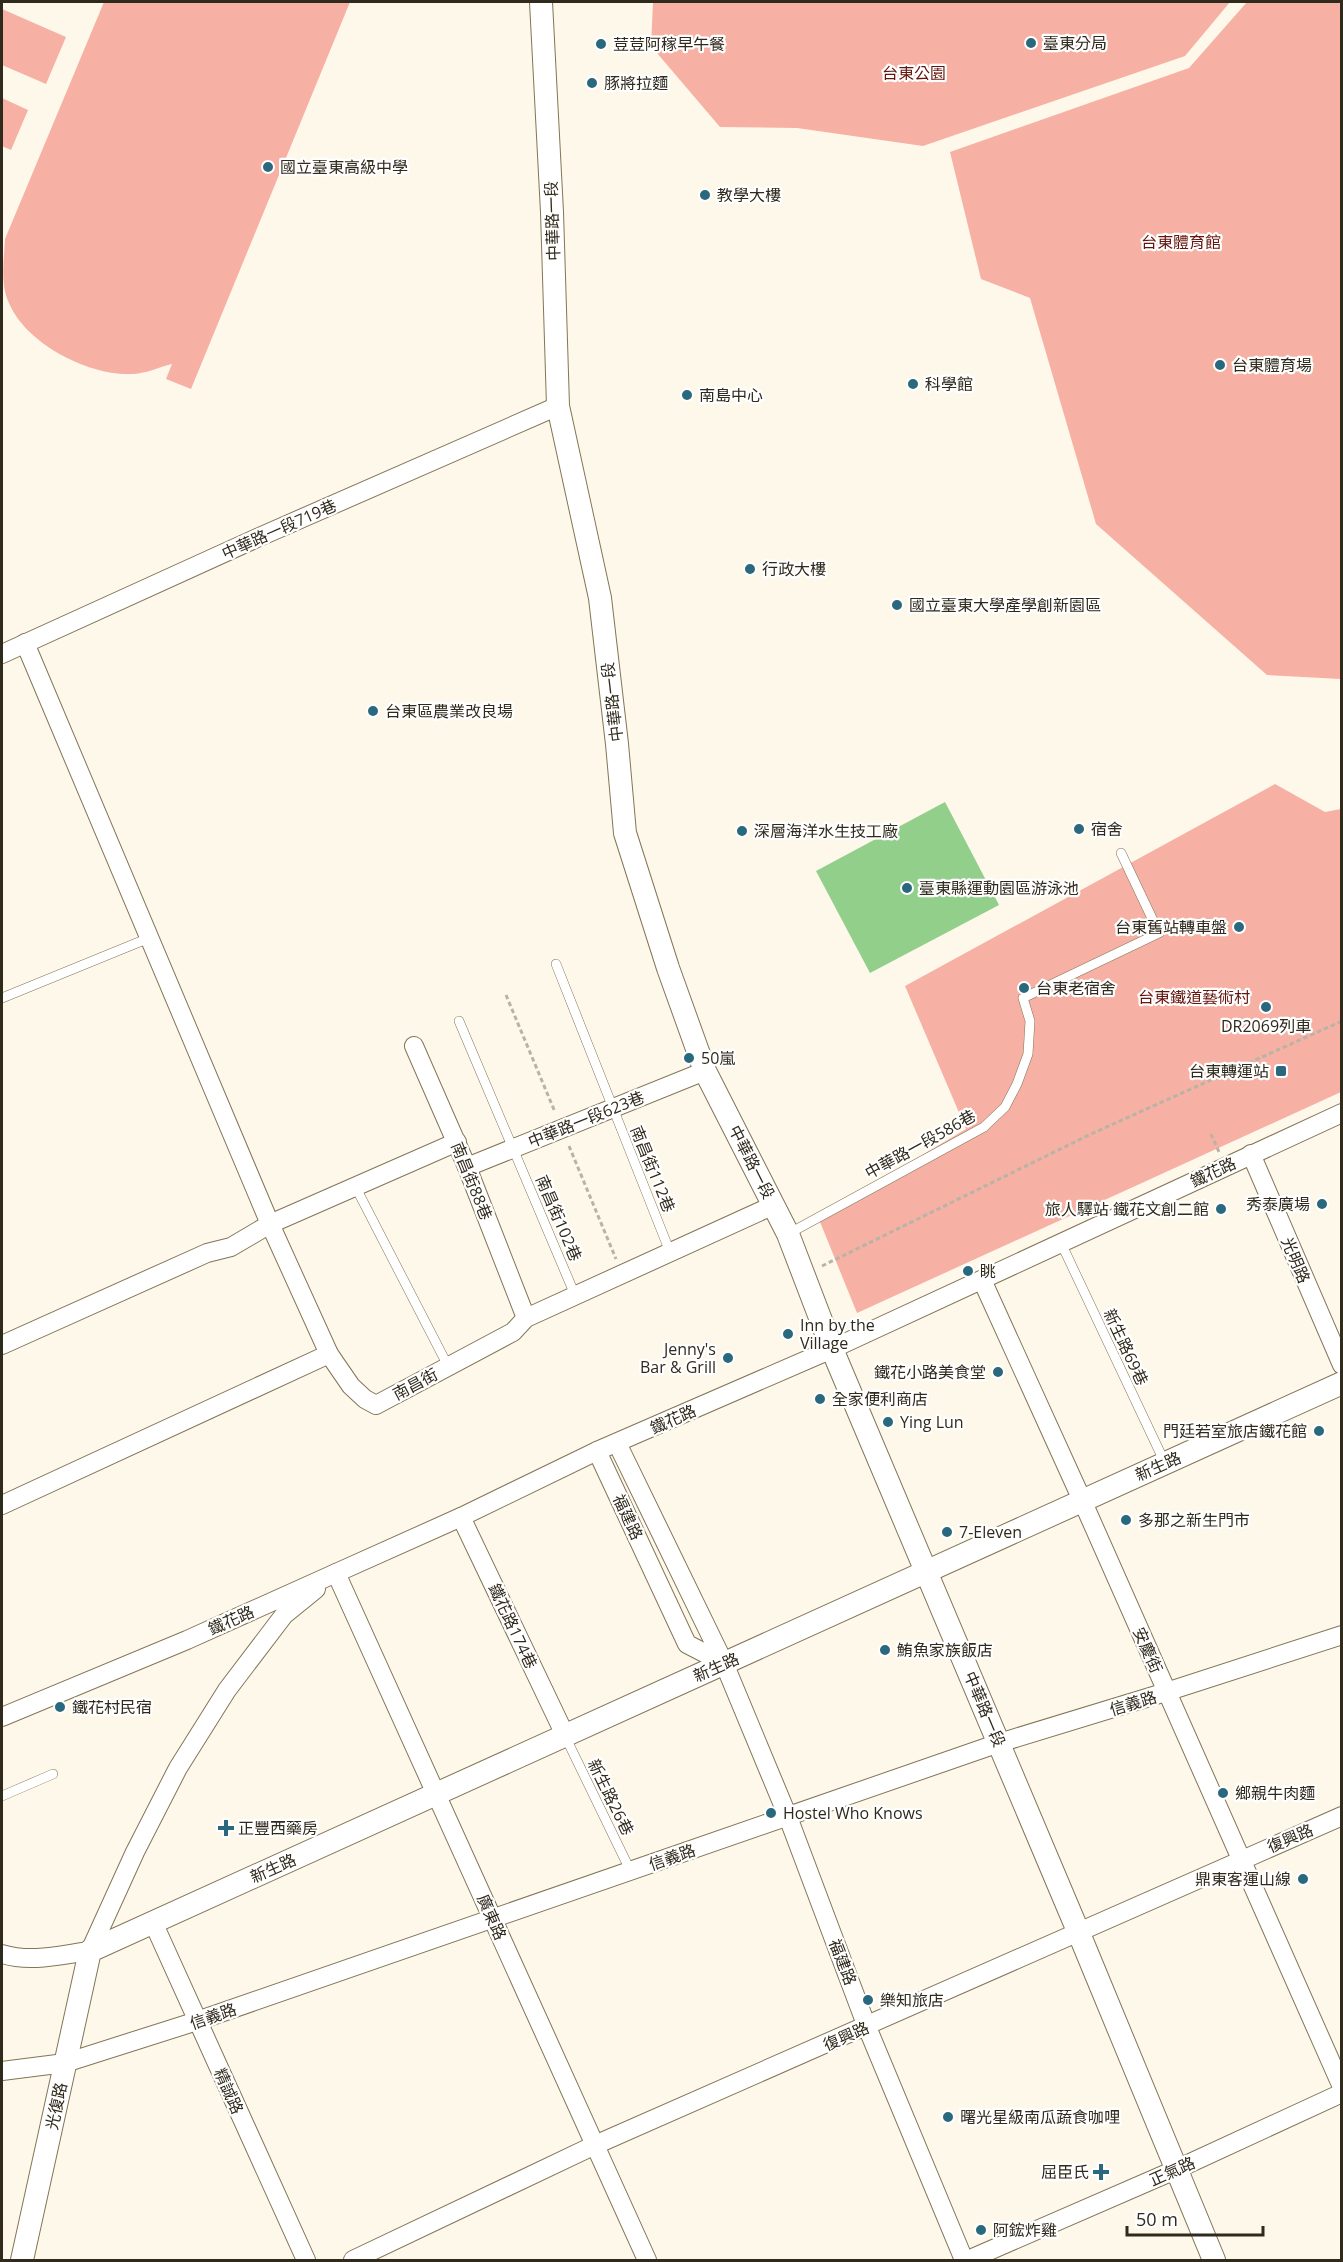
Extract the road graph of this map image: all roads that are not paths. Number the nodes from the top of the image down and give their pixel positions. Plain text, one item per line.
1 (542, 2) edge
2 (558, 406) junction
3 (25, 643) junction
4 (2, 654) edge
5 (1121, 853) dead end
6 (149, 938) junction
7 (556, 964) dead end
8 (2, 998) edge
9 (459, 1021) dead end
10 (414, 1046) dead end
11 (705, 1071) junction
12 (613, 1108) junction
13 (1341, 1113) edge
14 (457, 1142) junction
15 (513, 1149) junction
16 (1251, 1154) junction
17 (467, 1167) junction
18 (355, 1186) junction
19 (774, 1204) junction
20 (270, 1224) junction
21 (788, 1234) junction
22 (1060, 1243) junction
23 (670, 1252) junction
24 (982, 1280) junction
25 (575, 1295) junction
26 (525, 1318) junction
27 (2, 1345) edge
28 (832, 1349) junction
29 (329, 1354) junction
30 (1341, 1365) edge
31 (448, 1366) junction
32 (1341, 1383) edge
33 (617, 1443) junction
34 (597, 1451) junction
35 (1165, 1463) junction
36 (1082, 1500) junction
37 (2, 1505) edge
38 (461, 1517) junction
39 (926, 1571) junction
40 (336, 1573) junction
41 (1341, 1635) edge
42 (724, 1663) junction
43 (1166, 1692) junction
44 (2, 1717) edge
45 (565, 1735) junction
46 (999, 1743) junction
47 (53, 1774) dead end
48 (436, 1793) junction
49 (2, 1796) edge
50 (1341, 1816) edge
51 (788, 1817) junction
52 (1240, 1860) junction
53 (631, 1872) junction
54 (493, 1920) junction
55 (153, 1922) junction
56 (1078, 1931) junction
57 (90, 1951) junction
58 (2, 1954) edge
59 (197, 2021) junction
60 (867, 2027) junction
61 (65, 2063) junction
62 (2, 2071) edge
63 (1341, 2087) edge
64 (1341, 2093) edge
65 (595, 2145) junction
66 (1175, 2170) junction
67 (22, 2260) edge
68 (306, 2260) edge
69 (353, 2260) edge
70 (647, 2260) edge
71 (966, 2260) edge
72 (1214, 2260) edge

1 - 2 street, 中華路一段
2 - 3 street, 中華路一段719巷
2 - 11 street, 中華路一段
3 - 4 street, 中華路一段719巷
3 - 6 street
5 - 21 lane, 中華路一段586巷
6 - 8 lane
6 - 20 street
7 - 12 lane, 南昌街112巷
9 - 15 lane, 南昌街102巷
10 - 14 street, 南昌街88巷
11 - 12 street, 中華路一段623巷
11 - 19 street, 中華路一段
12 - 15 street, 中華路一段623巷
12 - 23 lane, 南昌街112巷
13 - 16 street, 鐵花路
14 - 17 street, 南昌街88巷
14 - 18 street
15 - 17 street, 中華路一段623巷
15 - 25 lane, 南昌街102巷
16 - 22 street, 鐵花路
16 - 30 street, 光明路
17 - 26 street, 南昌街88巷
18 - 20 street
18 - 31 lane
19 - 21 street, 中華路一段
19 - 23 street, 南昌街
20 - 27 street
20 - 29 street
21 - 28 street, 中華路一段
22 - 24 street, 鐵花路
22 - 35 lane, 新生路69巷
23 - 25 street, 南昌街
24 - 28 street, 鐵花路
24 - 36 street, 安慶街
25 - 26 street, 南昌街
26 - 31 street, 南昌街
28 - 33 street, 鐵花路
28 - 39 street, 中華路一段
29 - 31 street, 南昌街
29 - 37 street
32 - 35 street, 新生路
33 - 34 street, 鐵花路
33 - 42 street, 福建路
34 - 38 street, 鐵花路
34 - 42 street, 福建路
35 - 36 street, 新生路
36 - 39 street, 新生路
36 - 43 street, 安慶街
38 - 40 street, 鐵花路
38 - 45 street, 鐵花路174巷
39 - 42 street, 新生路
39 - 46 street, 中華路一段
40 - 44 street, 鐵花路
40 - 48 street, 廣東路
40 - 57 street
41 - 43 street, 信義路
42 - 45 street, 新生路
42 - 51 street, 福建路
43 - 46 street, 信義路
43 - 52 street, 安慶街
45 - 48 street, 新生路
45 - 53 lane, 新生路26巷
46 - 51 street, 信義路
46 - 56 street, 中華路一段
47 - 49 lane
48 - 54 street, 廣東路
48 - 55 street, 新生路
50 - 52 street, 復興路
51 - 53 street, 信義路
51 - 60 street, 福建路
52 - 56 street, 復興路
52 - 63 street, 安慶街
53 - 54 street, 信義路
54 - 59 street, 信義路
54 - 65 street, 廣東路
55 - 57 street, 新生路
55 - 59 street, 精誠路
56 - 60 street, 復興路
56 - 66 street, 中華路一段
57 - 58 street
57 - 61 street, 光復路
59 - 61 street, 信義路
59 - 68 street, 精誠路
60 - 65 street, 復興路
60 - 71 street, 福建路
61 - 62 street, 信義路
61 - 67 street, 光復路
64 - 66 street, 正氣路
65 - 69 street, 復興路
65 - 70 street, 廣東路
66 - 71 street, 正氣路
66 - 72 street, 中華路一段

